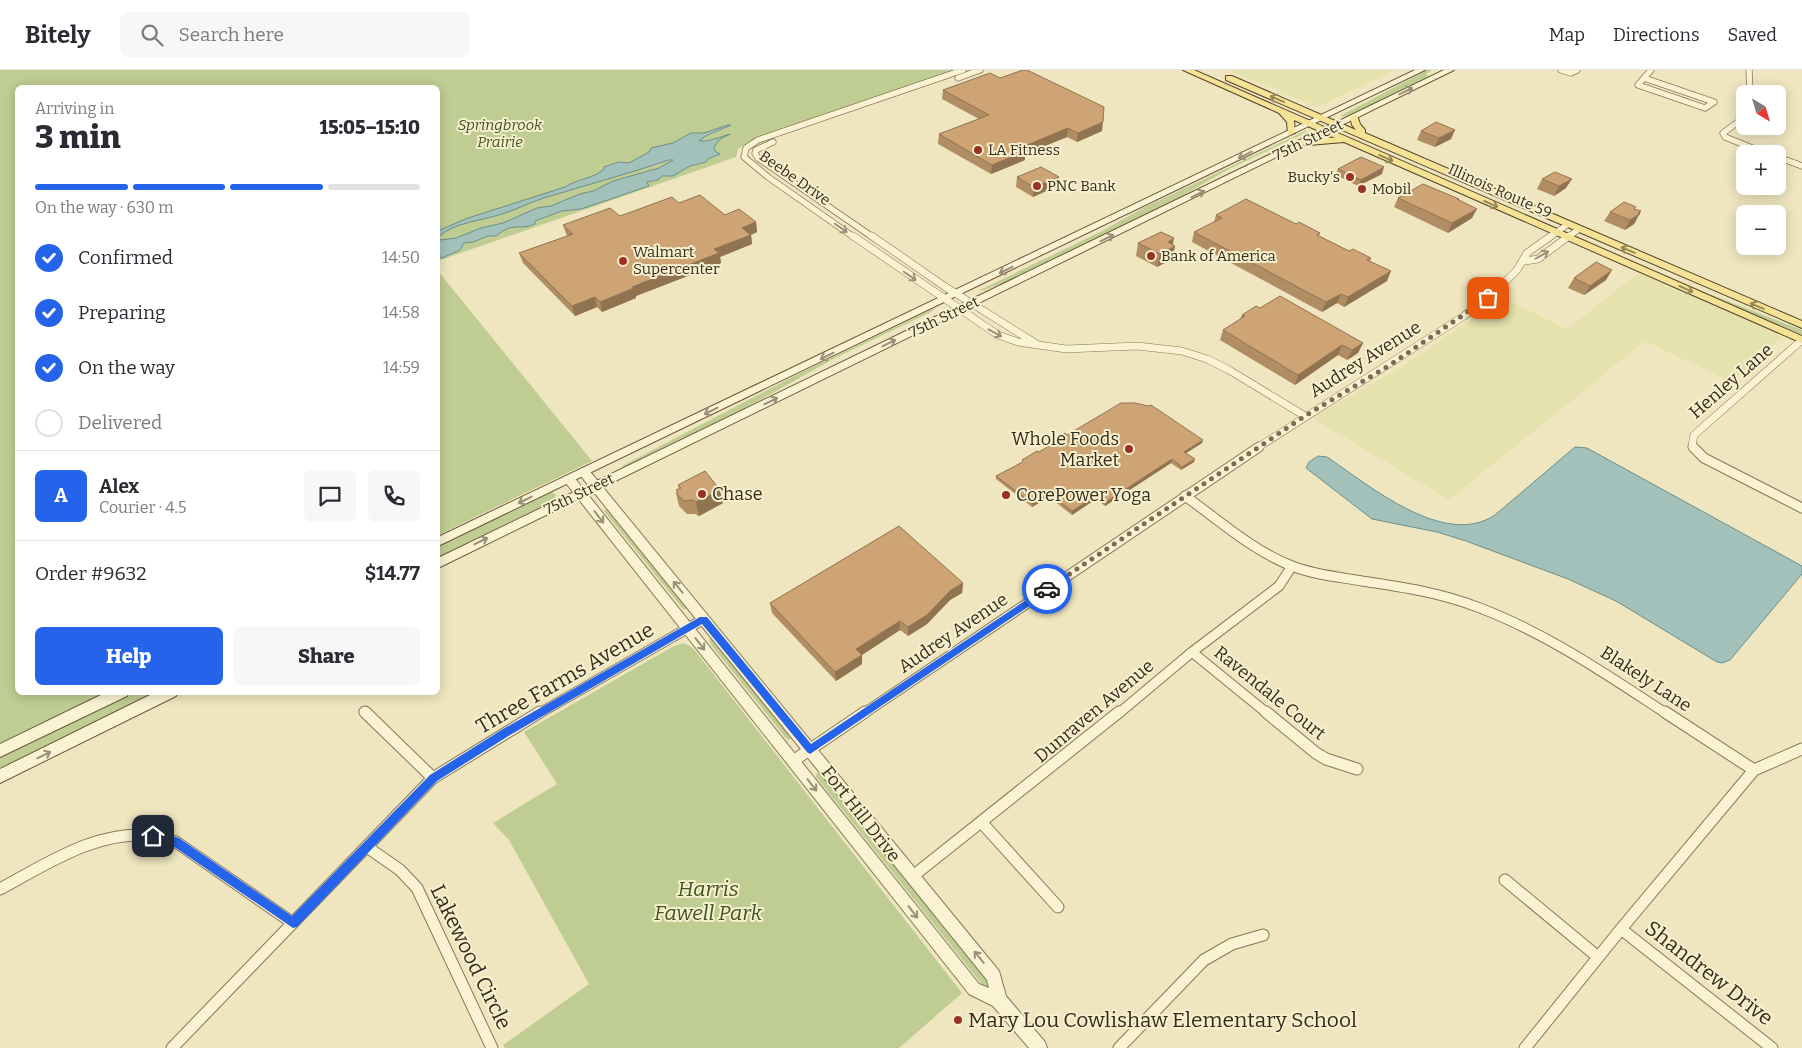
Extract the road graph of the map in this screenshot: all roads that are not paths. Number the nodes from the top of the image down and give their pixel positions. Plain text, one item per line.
1 (964, 70) edge
2 (980, 70) edge
3 (1187, 70) edge
4 (1421, 70) edge
5 (1450, 70) edge
6 (1561, 70) edge
7 (1577, 70) edge
8 (1652, 70) edge
9 (1749, 70) edge
10 (1218, 73) dead end
11 (1433, 74) edge
12 (1644, 78) junction
13 (1750, 85) edge
14 (1281, 111) junction
15 (1354, 117) junction
16 (1322, 118) junction
17 (1310, 124) junction
18 (1736, 124) edge
19 (1337, 125) junction
20 (1326, 131) junction
21 (1291, 133) junction
22 (1360, 135) junction
23 (1300, 144) junction
24 (1356, 144) junction
25 (1745, 145) edge
26 (1786, 160) edge
27 (1802, 166) edge
28 (1568, 224) junction
29 (1580, 230) junction
30 (1556, 232) junction
31 (1569, 238) junction
32 (1525, 261) junction
33 (956, 294) junction
34 (944, 300) junction
35 (971, 304) junction
36 (959, 310) junction
37 (1802, 325) edge
38 (1802, 340) edge
39 (1036, 343) junction
40 (1305, 416) junction
41 (584, 472) junction
42 (569, 479) junction
43 (596, 486) junction
44 (580, 493) junction
45 (1186, 496) junction
46 (1802, 508) edge
47 (440, 541) edge
48 (440, 562) edge
49 (1292, 566) junction
50 (704, 619) junction
51 (688, 628) junction
52 (1192, 652) junction
53 (116, 695) edge
54 (166, 695) edge
55 (364, 712) dead end
56 (810, 749) junction
57 (1802, 749) edge
58 (0, 751) edge
59 (793, 761) junction
60 (1357, 769) dead end
61 (1754, 770) junction
62 (0, 776) edge
63 (433, 778) junction
64 (982, 823) junction
65 (367, 847) junction
66 (912, 876) junction
67 (1505, 880) dead end
68 (0, 889) edge
69 (1058, 908) dead end
70 (293, 923) junction
71 (1621, 929) junction
72 (1263, 935) dead end
73 (1598, 957) junction
74 (1000, 1000) junction
75 (172, 1048) edge
76 (492, 1048) edge
77 (1039, 1048) edge
78 (1119, 1048) edge
79 (1525, 1048) edge
80 (1772, 1048) edge

1 -> 34 street, Beebe Drive
2 - 33 street, Beebe Drive
3 - 14 main road, Illinois Route 59
4 - 16 main road, 75th Street
5 - 11 main road, 75th Street
6 - 7 street
8 - 12 street
9 - 13 street
16 -> 10 main road, Illinois Route 59
15 -> 11 main road, 75th Street
12 - 12 street
14 - 17 main road, Illinois Route 59
14 - 21 main road
15 - 19 main road, 75th Street
15 - 22 main road
16 - 17 main road, 75th Street
16 - 19 main road, Illinois Route 59
17 - 20 main road, Illinois Route 59
17 - 21 main road, 75th Street
18 - 25 street
19 - 20 main road, 75th Street
19 - 22 main road, Illinois Route 59
20 - 23 main road, 75th Street
20 - 24 main road, Illinois Route 59
21 -> 33 main road, 75th Street
22 - 28 main road, Illinois Route 59
23 - 24 main road
35 -> 23 main road, 75th Street
24 -> 30 main road, Illinois Route 59
26 - 27 street
28 - 29 main road, Illinois Route 59
28 - 30 street, Audrey Avenue
29 - 31 street, Audrey Avenue
37 -> 29 main road, Illinois Route 59
30 - 31 main road, Illinois Route 59
30 - 32 street, Audrey Avenue
32 -> 31 street, Audrey Avenue
31 -> 38 main road, Illinois Route 59
32 - 40 street, Audrey Avenue
33 - 34 main road, 75th Street
33 - 35 street, Beebe Drive
34 - 36 street, Beebe Drive
34 -> 41 main road, 75th Street
35 - 36 main road, 75th Street
35 - 39 street, Beebe Drive
36 -> 39 street, Beebe Drive
43 -> 36 main road, 75th Street
38 - 46 street, Henley Lane
39 - 40 street, Beebe Drive
40 - 45 street, Audrey Avenue
41 - 42 main road, 75th Street
41 - 43 street, Fort Hill Drive
42 - 44 street, Fort Hill Drive
42 -> 47 main road, 75th Street
43 - 44 main road, 75th Street
50 -> 43 street, Fort Hill Drive
48 -> 44 main road, 75th Street
44 -> 51 street, Fort Hill Drive
45 - 49 street, Blakely Lane
45 - 56 street, Audrey Avenue
49 - 52 street, Dunraven Avenue
49 - 61 street, Blakely Lane
50 - 51 street, Three Farms Avenue
50 - 56 street, Fort Hill Drive
51 -> 59 street, Fort Hill Drive
51 - 63 street, Three Farms Avenue
52 - 60 street, Ravendale Court
52 - 64 street, Dunraven Avenue
53 - 58 main road
62 -> 54 main road
55 - 63 street
56 - 59 street, Audrey Avenue
56 - 66 street, Fort Hill Drive
57 - 61 street
59 -> 74 street, Fort Hill Drive
61 - 71 street
63 - 65 street, Three Farms Avenue
64 - 66 street, Dunraven Avenue
64 - 69 street
65 - 70 street, Three Farms Avenue
65 - 76 street, Lakewood Circle
74 -> 66 street, Fort Hill Drive
67 - 73 street
68 - 70 street
70 - 75 street, Three Farms Avenue
71 - 73 street
71 - 80 street, Shandrew Drive
72 - 78 street
73 - 79 street
74 - 77 street, Fort Hill Drive

